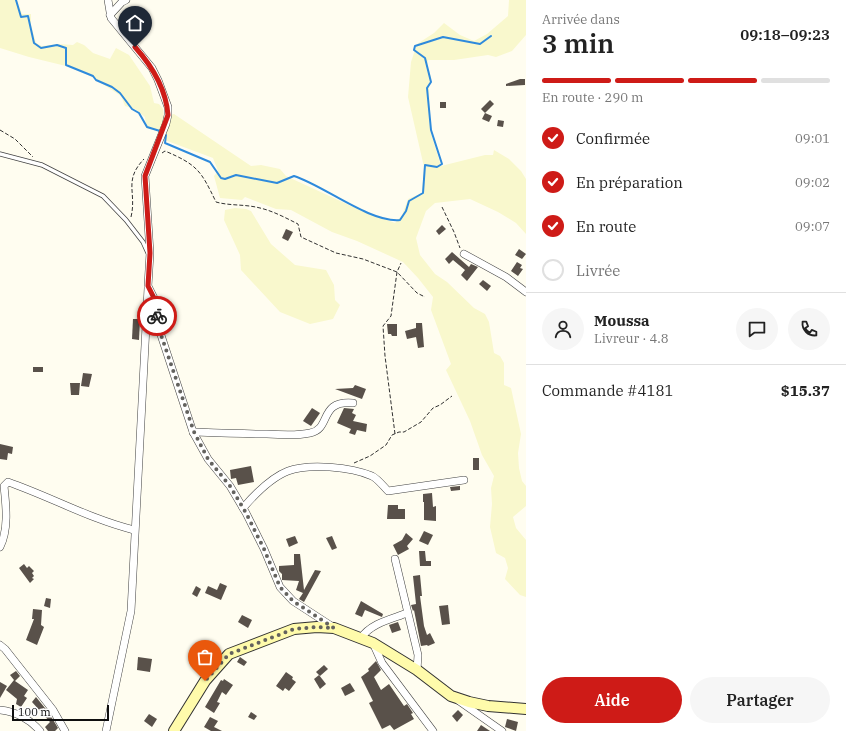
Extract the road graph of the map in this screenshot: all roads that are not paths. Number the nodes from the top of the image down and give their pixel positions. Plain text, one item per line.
1 (108, 0) edge
2 (126, 0) edge
3 (110, 15) junction
4 (0, 154) edge
5 (464, 254) road end
6 (150, 256) junction
7 (148, 286) junction
8 (526, 292) edge
9 (353, 403) dead end
10 (194, 432) junction
11 (464, 480) dead end
12 (243, 508) junction
13 (134, 530) junction
14 (0, 547) edge
15 (395, 559) dead end
16 (408, 613) junction
17 (334, 628) junction
18 (361, 638) junction
19 (373, 643) junction
20 (0, 645) edge
21 (417, 670) junction
22 (451, 696) junction
23 (0, 710) edge
24 (526, 710) edge
25 (40, 731) edge
26 (66, 731) edge
27 (106, 731) edge
28 (174, 731) edge
29 (433, 731) edge
30 (502, 731) edge

1 - 3 street
2 - 3 street
3 - 6 street
4 - 6 lane
5 - 8 street
6 - 7 street
7 - 10 street
7 - 13 street
9 - 10 street
10 - 12 street
11 - 12 street
12 - 17 street
13 - 14 street
13 - 27 street
15 - 16 street
16 - 18 street
16 - 21 street
17 - 18 main road
17 - 28 main road
18 - 19 main road
19 - 21 main road
19 - 29 street
20 - 26 street
21 - 22 main road
22 - 24 main road
22 - 30 street
23 - 25 street

